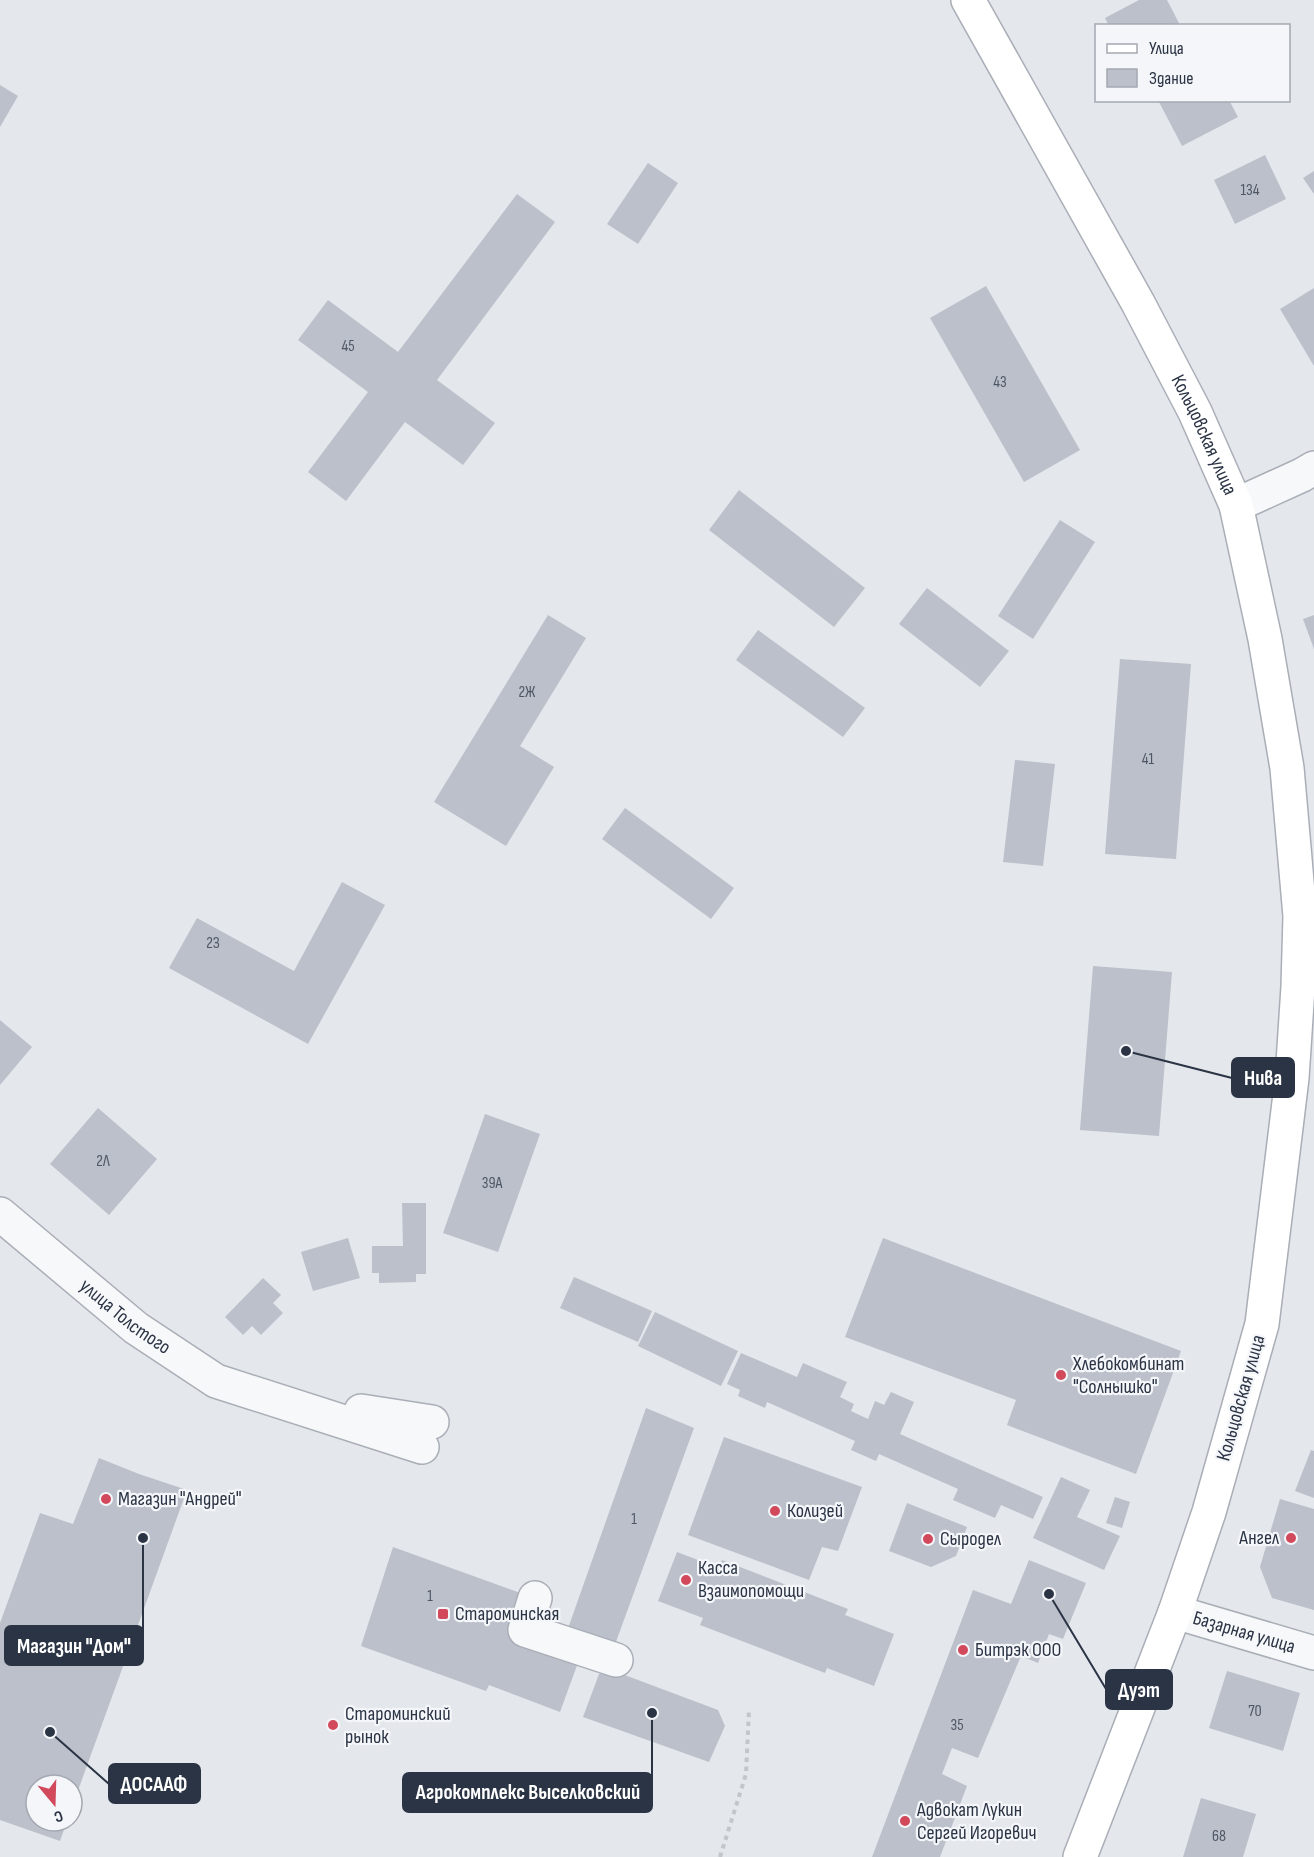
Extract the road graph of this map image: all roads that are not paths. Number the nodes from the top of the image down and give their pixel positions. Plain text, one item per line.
1 (968, 0) edge
2 (1314, 468) edge
3 (1236, 505) junction
4 (1307, 917) edge
5 (0, 1214) edge
6 (427, 1434) dead end
7 (535, 1598) dead end
8 (1175, 1612) junction
9 (1314, 1653) edge
10 (616, 1660) dead end
11 (1080, 1857) edge

1 - 3 main road, Кольцовская улица
2 - 3 street
3 - 4 main road, Кольцовская улица
4 - 8 main road, Кольцовская улица
5 - 6 street, улица Толстого
7 - 10 street
8 - 9 street, Базарная улица
8 - 11 main road, Кольцовская улица

